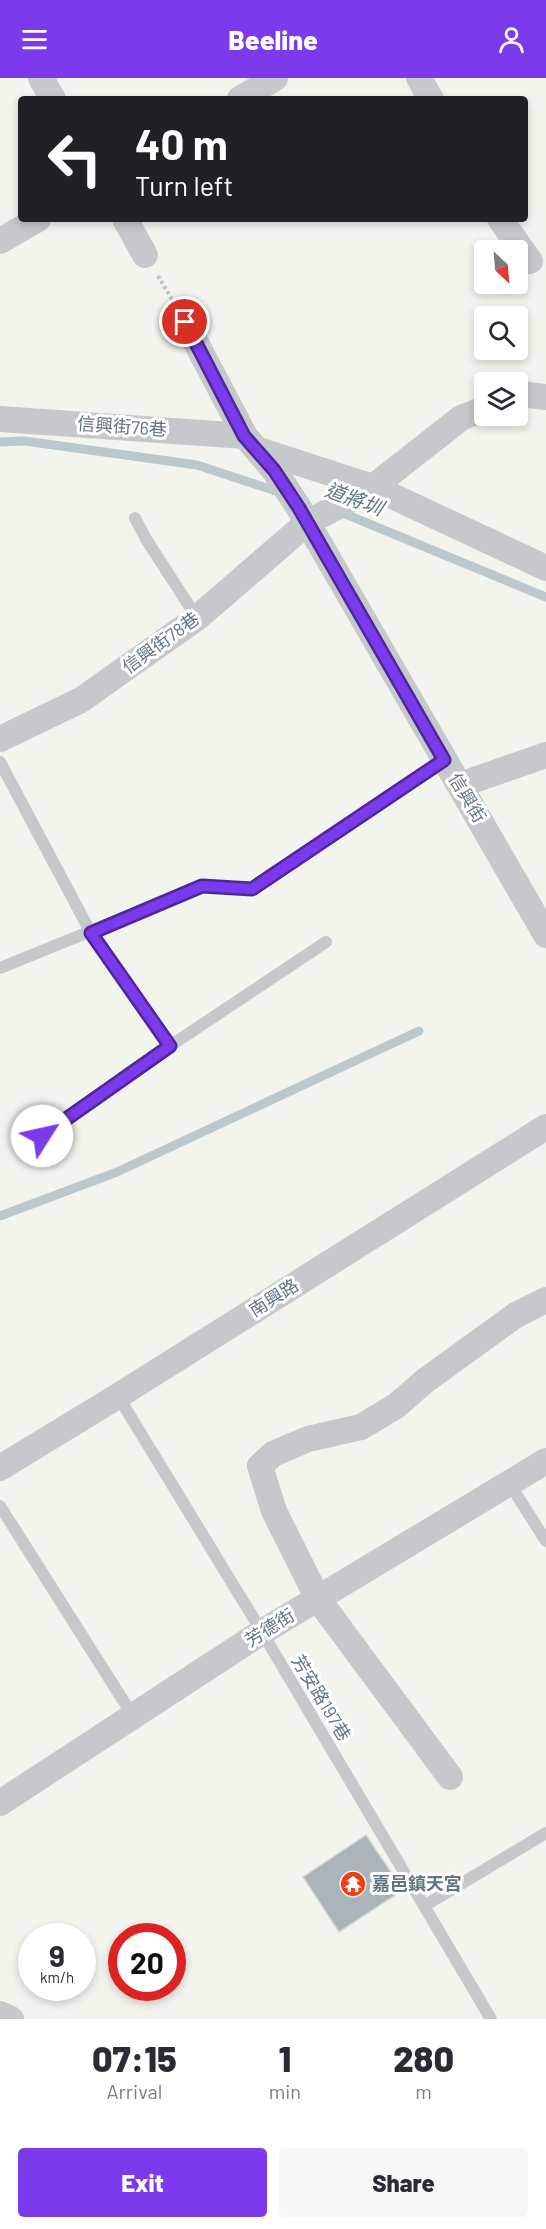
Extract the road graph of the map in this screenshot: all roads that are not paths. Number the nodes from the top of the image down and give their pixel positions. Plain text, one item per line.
1 (41, 78) edge
2 (275, 78) edge
3 (419, 78) edge
4 (52, 96) edge
5 (245, 96) edge
6 (429, 96) edge
7 (33, 222) edge
8 (127, 222) edge
9 (502, 222) edge
10 (0, 241) edge
11 (145, 255) road end
12 (530, 261) dead end
13 (185, 322) road end
14 (528, 395) edge
15 (546, 397) edge
16 (474, 413) edge
17 (0, 419) edge
18 (250, 442) junction
19 (373, 487) junction
20 (309, 516) junction
21 (135, 518) dead end
22 (546, 568) edge
23 (197, 618) junction
24 (0, 739) edge
25 (546, 755) edge
26 (444, 760) junction
27 (0, 762) edge
28 (460, 785) junction
29 (91, 933) junction
30 (546, 935) edge
31 (326, 942) dead end
32 (0, 968) edge
33 (170, 1046) junction
34 (546, 1127) edge
35 (23, 1149) dead end
36 (546, 1300) edge
37 (118, 1396) junction
38 (546, 1461) edge
39 (0, 1468) edge
40 (509, 1483) junction
41 (0, 1506) edge
42 (546, 1541) edge
43 (318, 1599) junction
44 (262, 1632) junction
45 (133, 1716) junction
46 (450, 1777) dead end
47 (0, 1803) edge
48 (546, 1833) edge
49 (424, 1906) junction
50 (0, 2014) edge
51 (11, 2019) edge
52 (491, 2019) edge

1 - 4 street
2 - 5 street
3 - 6 street
7 - 10 street
8 - 11 street
9 - 12 street
13 - 18 street, 信興街
14 - 15 street
16 - 19 street, 信興街78巷
17 - 18 street, 信興街76巷
18 - 19 street, 信興街76巷
18 - 20 street, 信興街
19 - 20 street, 信興街78巷
19 - 22 street, 信興街76巷
20 - 23 street, 信興街78巷
20 - 26 street, 信興街
21 - 23 lane
23 - 24 street, 信興街78巷
25 - 28 street
26 - 28 street, 信興街
26 - 29 lane
27 - 29 lane
28 - 30 street, 信興街
29 - 32 lane
29 - 33 lane
31 - 33 lane
33 - 35 lane
34 - 37 street, 南興路
36 - 43 street
37 - 39 street, 南興路
37 - 44 lane, 芳安路197巷
38 - 40 street, 芳德街
40 - 42 lane
40 - 43 street, 芳德街
41 - 45 lane
43 - 44 street, 芳德街
43 - 46 street
44 - 45 street, 芳德街
44 - 49 lane, 芳安路197巷
45 - 47 street, 芳德街
48 - 49 lane
49 - 52 lane, 芳安路197巷
50 - 51 street

